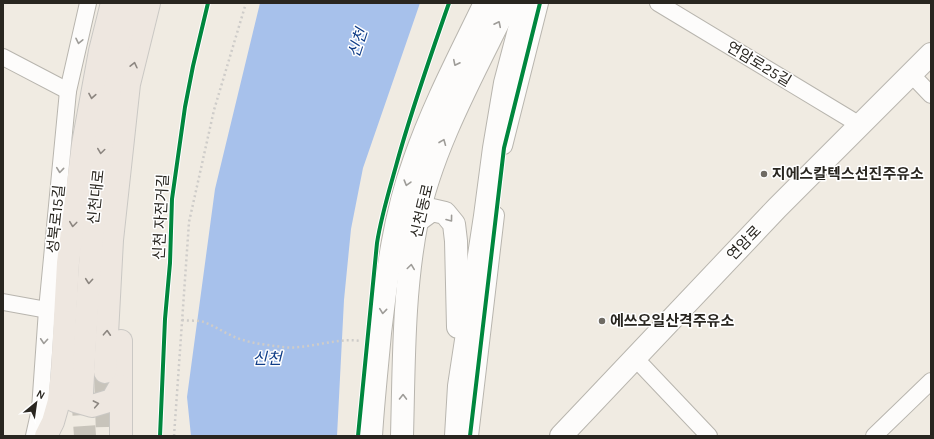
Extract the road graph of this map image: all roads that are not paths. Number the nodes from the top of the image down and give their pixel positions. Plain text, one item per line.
1 (88, 3) edge
2 (112, 3) edge
3 (129, 3) edge
4 (149, 3) edge
5 (485, 3) edge
6 (508, 3) edge
7 (526, 3) edge
8 (540, 3) edge
9 (658, 3) edge
10 (931, 54) edge
11 (3, 57) edge
12 (911, 74) junction
13 (68, 91) junction
14 (931, 95) edge
15 (860, 125) junction
16 (417, 221) junction
17 (3, 302) edge
18 (47, 310) junction
19 (635, 358) junction
20 (62, 372) junction
21 (112, 379) junction
22 (931, 381) edge
23 (459, 386) junction
24 (82, 393) tunnel mouth
25 (581, 415) junction
26 (34, 436) edge
27 (46, 436) edge
28 (121, 436) edge
29 (371, 436) edge
30 (402, 436) edge
31 (456, 436) edge
32 (470, 436) edge
33 (561, 436) edge
34 (573, 436) edge
35 (709, 436) edge
36 (874, 436) edge

1 -> 13 street, 성북로15길
2 -> 20 highway
3 -> 24 highway, 신천대로
21 -> 4 highway, 신천대로
5 -> 29 main road, 신천동로
16 -> 6 main road, 신천동로
7 - 23 main road
8 - 32 street
9 - 15 street, 연암로25길
10 - 12 main road, 연암로
11 - 13 street
12 - 14 street
12 - 15 main road, 연암로
13 -> 18 street, 성북로15길
15 - 19 main road, 연암로
16 -> 23 main road
30 -> 16 main road, 신천동로
17 - 18 street
18 -> 26 street, 성북로15길
19 - 25 main road, 연암로
19 - 35 street
20 -> 21 highway
20 - 27 highway
21 - 28 highway, 신천대로
22 - 36 street
23 - 31 main road
25 - 33 main road, 연암로
25 - 34 main road

